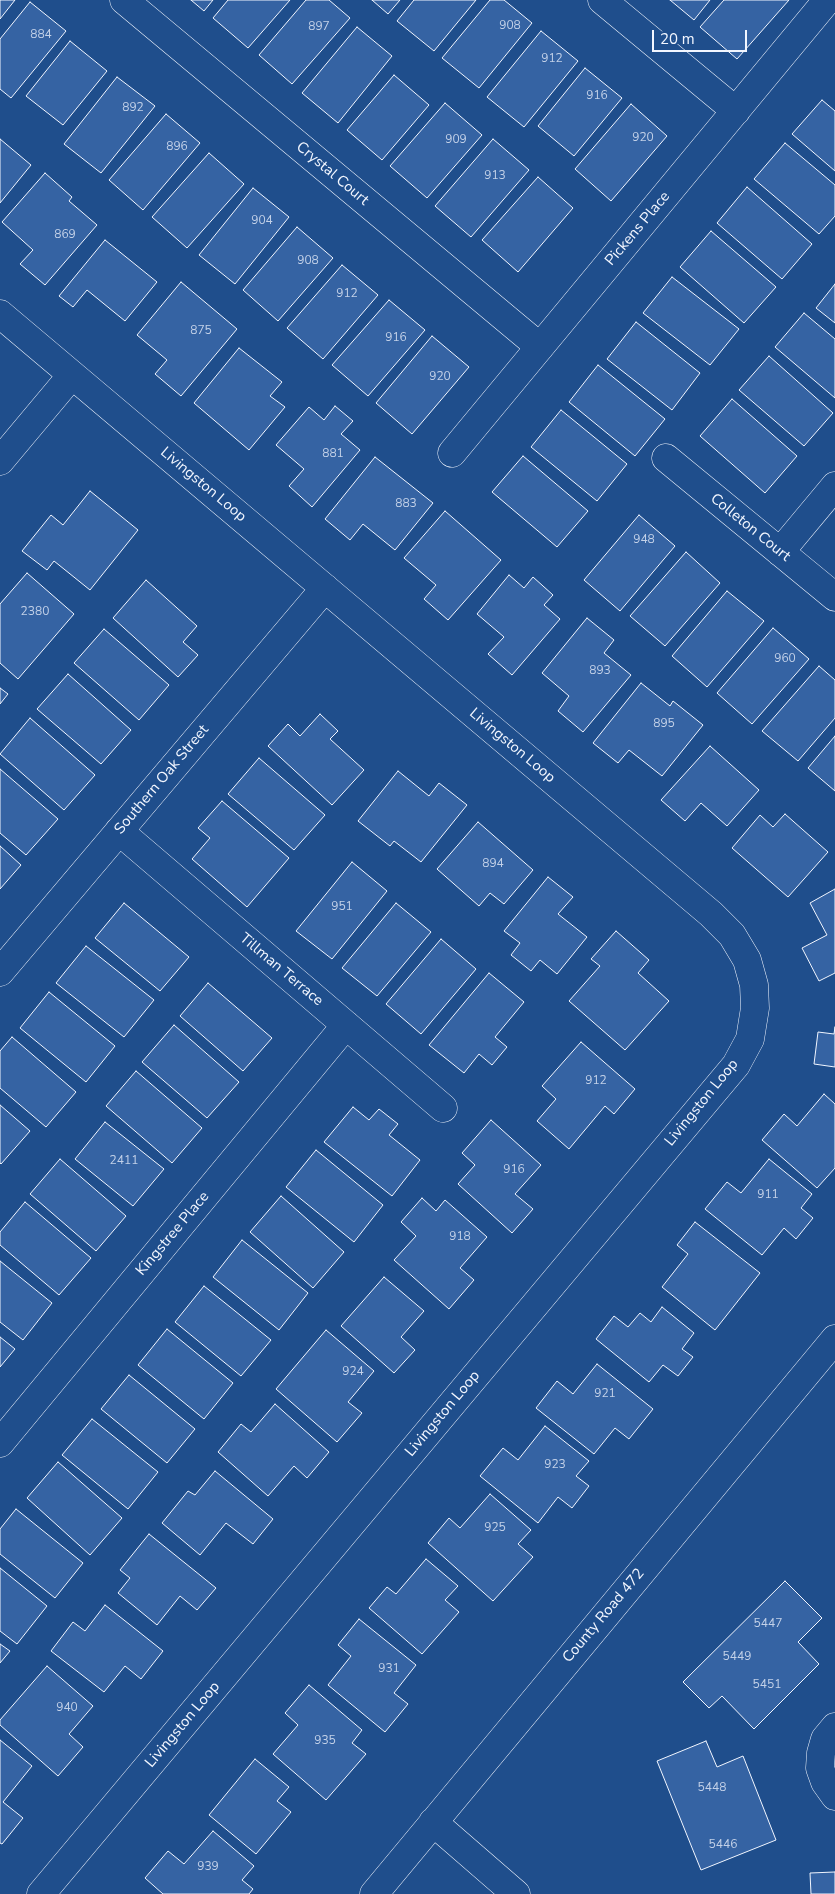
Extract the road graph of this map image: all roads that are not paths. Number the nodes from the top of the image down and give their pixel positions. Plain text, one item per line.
1 (124, 0) edge
2 (602, 0) edge
3 (824, 4) dead end
4 (736, 112) junction
5 (0, 314) edge
6 (540, 347) junction
7 (72, 375) junction
8 (452, 453) dead end
9 (666, 458) dead end
10 (0, 461) edge
11 (835, 486) edge
12 (780, 552) junction
13 (325, 588) junction
14 (835, 597) edge
15 (119, 832) junction
16 (0, 972) edge
17 (346, 1025) junction
18 (443, 1108) dead end
19 (835, 1339) edge
20 (0, 1443) edge
21 (835, 1727) edge
22 (835, 1796) edge
23 (433, 1822) junction
24 (41, 1894) edge
25 (374, 1894) edge
26 (516, 1894) edge

1 - 6 street, Crystal Court
2 - 4 street
3 - 4 street, Pickens Place
4 - 6 street, Pickens Place
5 - 7 street, Livingston Loop
6 - 8 street, Pickens Place
7 - 10 street
7 - 13 street, Livingston Loop
9 - 12 street, Colleton Court
11 - 12 street
12 - 14 street, Colleton Court
13 - 15 street, Southern Oak Street
13 - 24 street, Livingston Loop
15 - 16 street, Southern Oak Street
15 - 17 street, Tillman Terrace
17 - 18 street, Tillman Terrace
17 - 20 street, Kingstree Place
19 - 23 street, County Road 472
21 - 22 street
23 - 25 street, County Road 472
23 - 26 street

